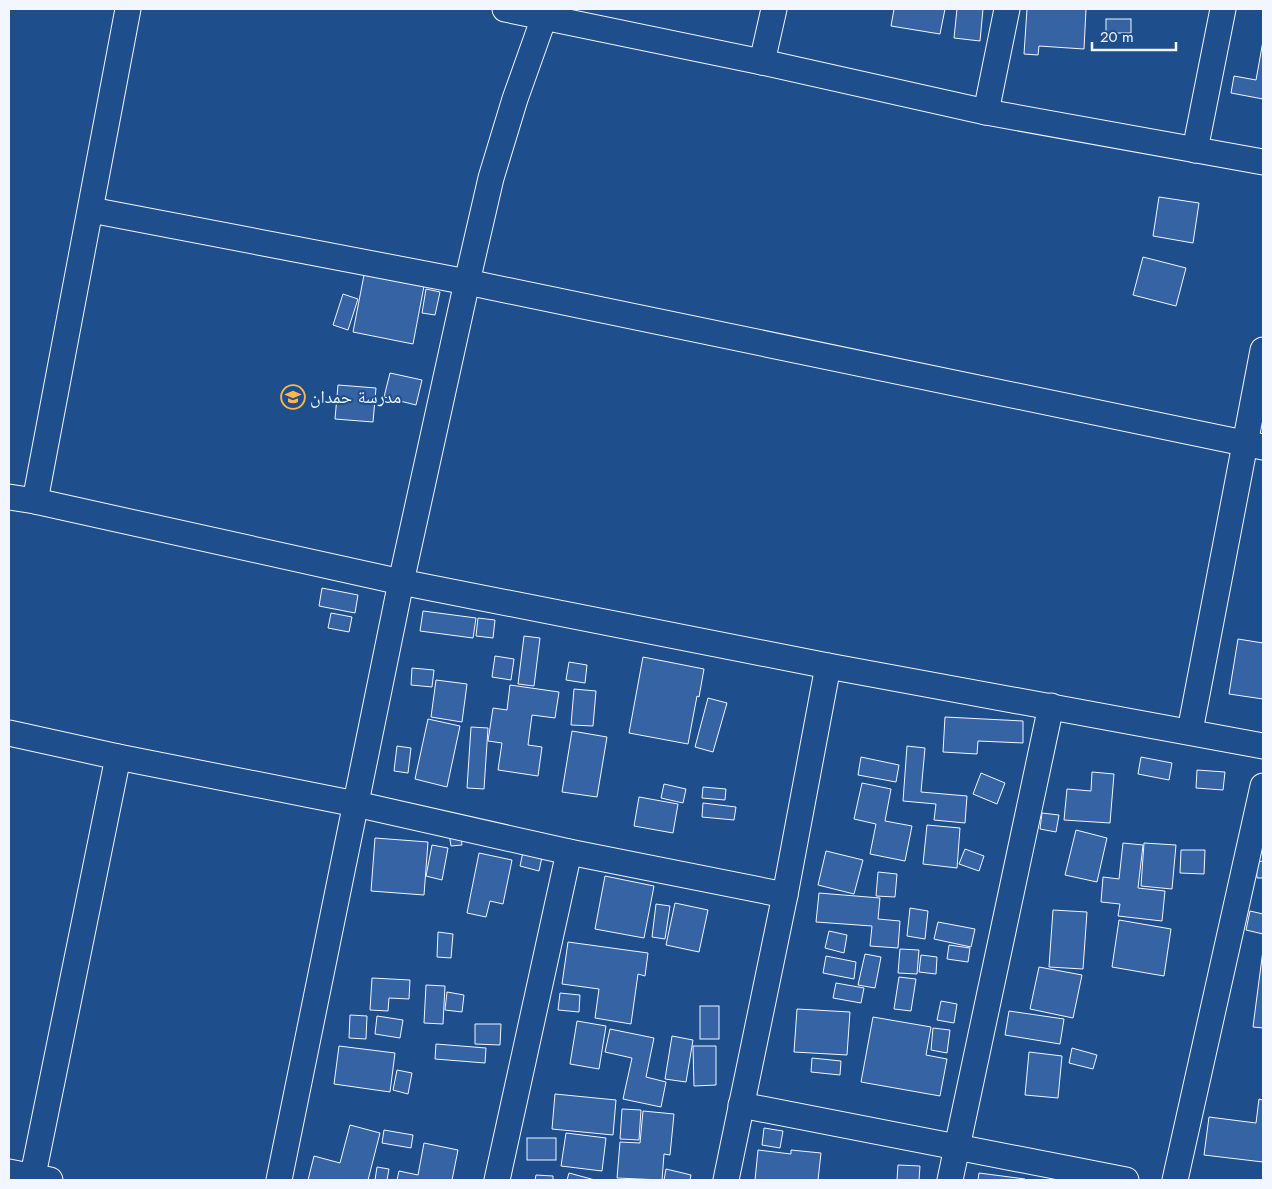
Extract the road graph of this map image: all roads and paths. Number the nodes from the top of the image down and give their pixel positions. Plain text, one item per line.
1 (128, 9) edge
2 (505, 9) edge
3 (774, 9) edge
4 (1007, 9) edge
5 (1223, 9) edge
6 (545, 13) edge
7 (762, 62) junction
8 (986, 112) junction
9 (1196, 150) junction
10 (1263, 162) edge
11 (91, 210) junction
12 (467, 282) junction
13 (1263, 350) edge
14 (1254, 445) edge
15 (9, 497) edge
16 (35, 501) junction
17 (401, 582) junction
18 (828, 666) junction
19 (1051, 706) junction
20 (1190, 731) junction
21 (9, 733) edge
22 (1263, 746) edge
23 (118, 757) junction
24 (1263, 786) edge
25 (356, 804) junction
26 (569, 852) junction
27 (784, 895) junction
28 (741, 1105) junction
29 (956, 1148) junction
30 (31, 1177) edge
31 (280, 1180) edge
32 (497, 1180) edge
33 (726, 1180) edge
34 (950, 1180) edge
35 (1126, 1180) edge
36 (1174, 1180) edge

1 - 11 street
2 - 6 street
3 - 7 street
4 - 8 street
5 - 9 street
6 - 7 street
6 - 12 street
7 - 8 street
8 - 9 street
9 - 10 street
11 - 12 street
11 - 16 street
12 - 14 street
12 - 17 street
13 - 14 street
14 - 20 street
15 - 16 street
16 - 17 street
17 - 18 street
17 - 25 street
18 - 19 street
18 - 27 street
19 - 20 street
19 - 29 street
20 - 22 street
21 - 23 street
23 - 25 street
23 - 30 street
24 - 36 street
25 - 26 street
25 - 31 street
26 - 27 street
26 - 32 street
27 - 28 street
28 - 29 street
28 - 33 street
29 - 34 street
29 - 35 street

